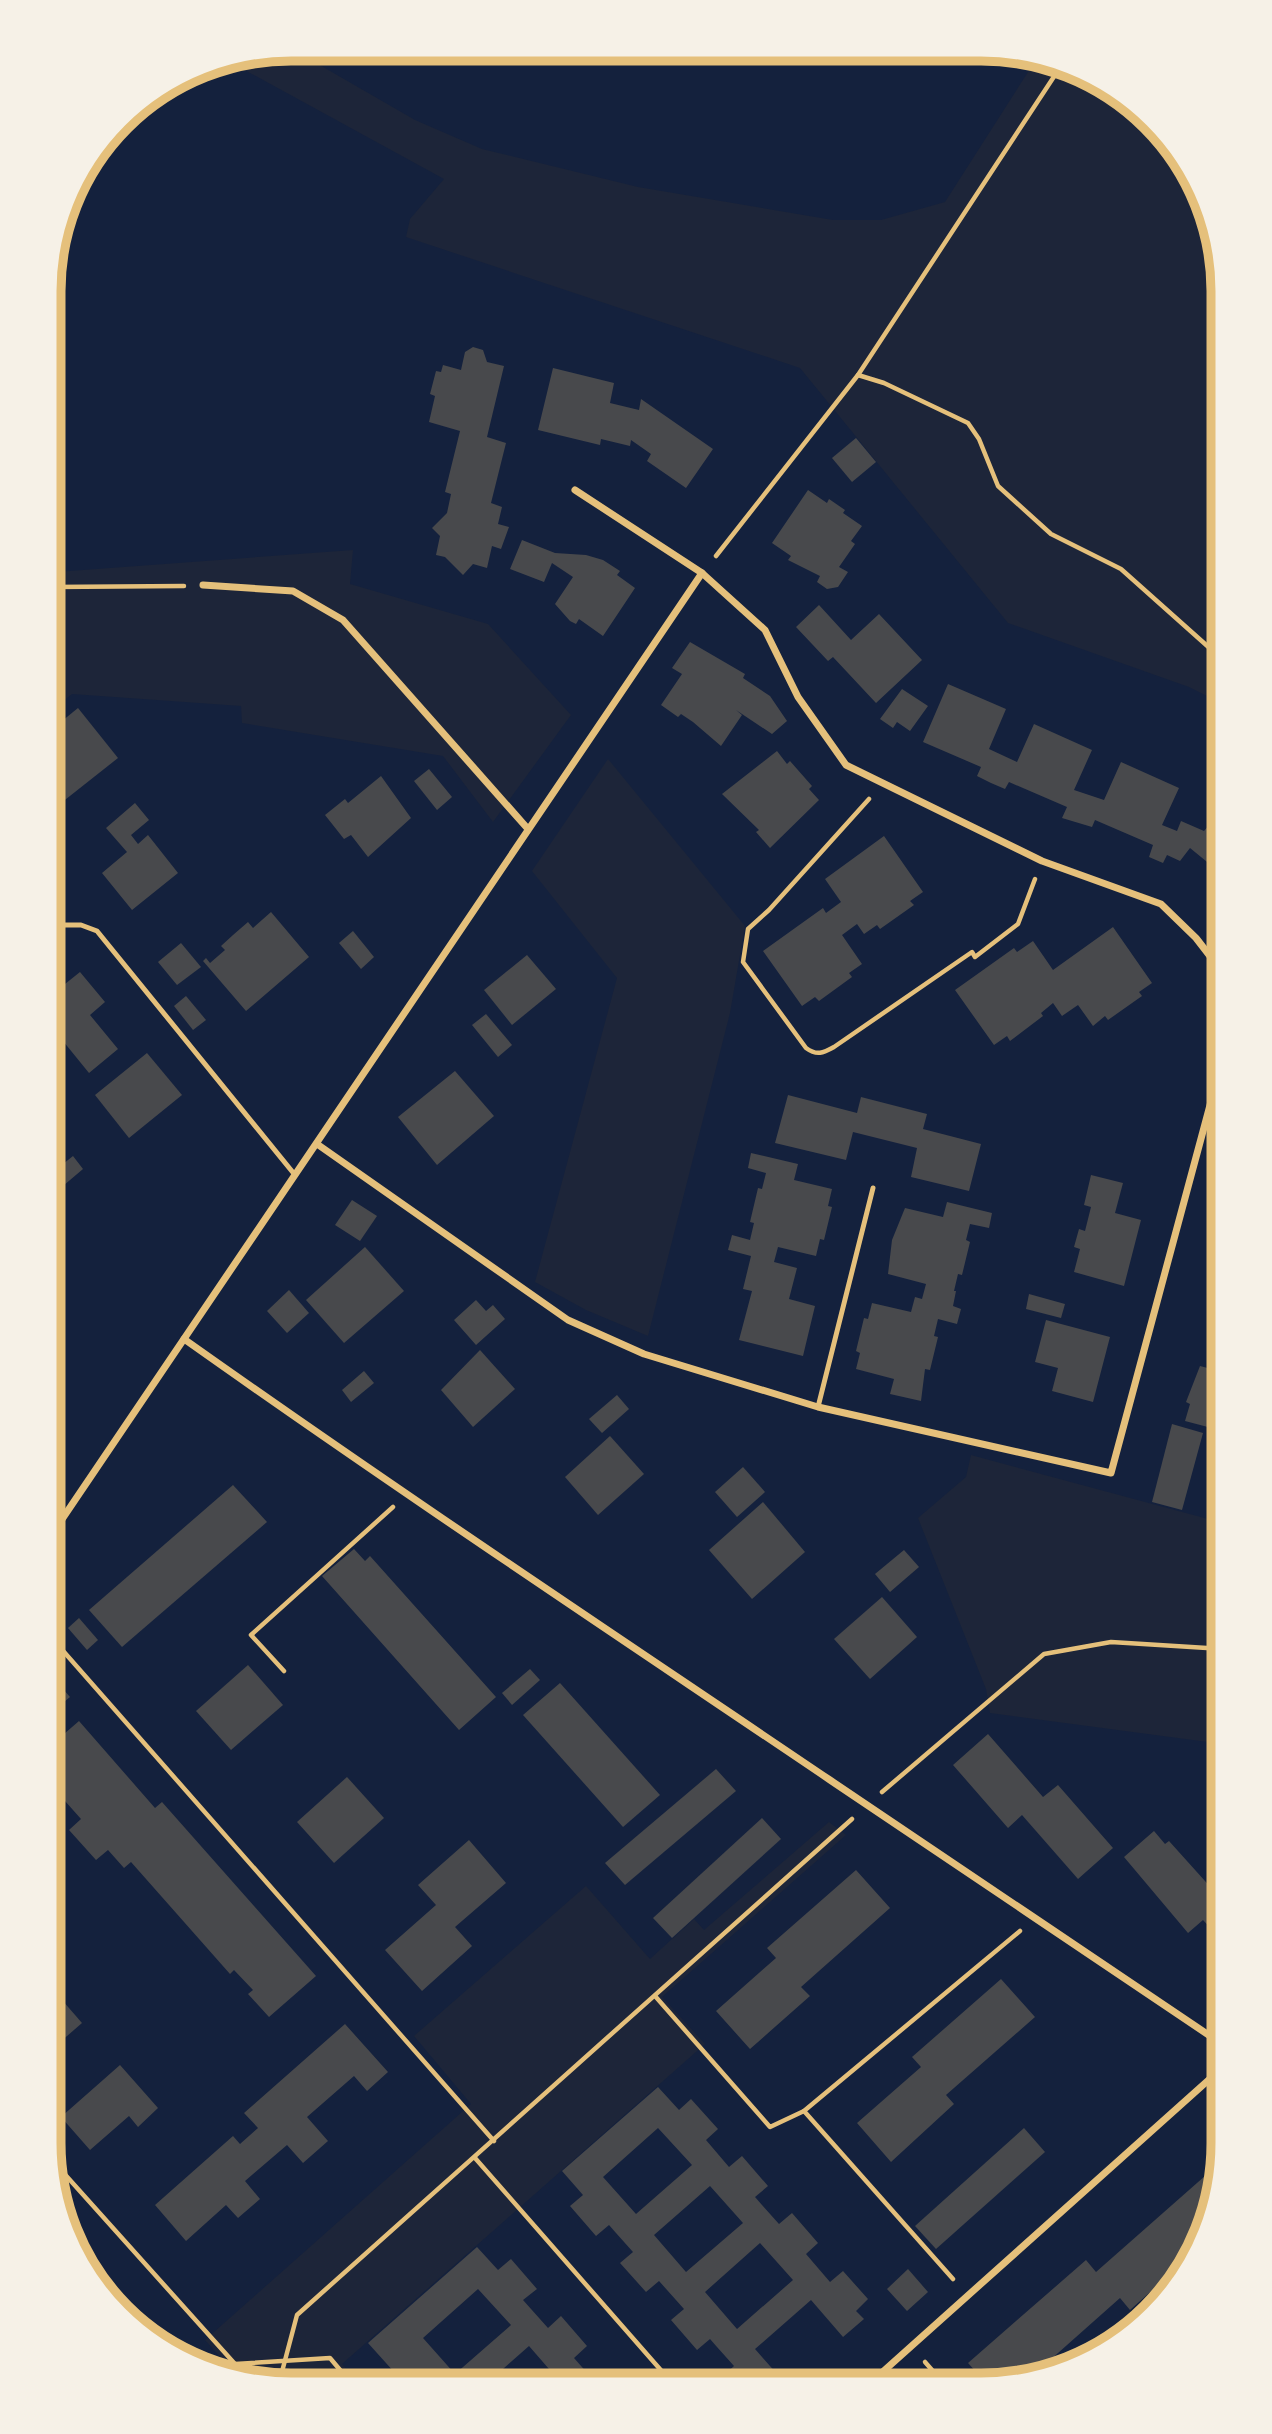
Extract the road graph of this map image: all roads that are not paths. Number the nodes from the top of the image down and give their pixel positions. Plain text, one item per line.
1 (575, 490) dead end
2 (702, 573) junction
3 (203, 585) road end
4 (528, 829) junction
5 (64, 925) dead end
6 (1211, 957) edge
7 (1211, 1103) edge
8 (317, 1144) junction
9 (295, 1175) junction
10 (873, 1188) dead end
11 (184, 1339) junction
12 (818, 1407) junction
13 (61, 1521) edge
14 (1210, 2036) edge
15 (1210, 2080) edge
16 (882, 2373) edge

1 - 2 street
2 - 4 street
2 - 6 street
3 - 4 street
4 - 8 street
5 - 9 lane
7 - 12 street
8 - 9 street
8 - 12 street
9 - 11 street
10 - 12 lane
11 - 13 street
11 - 14 street
15 - 16 street

